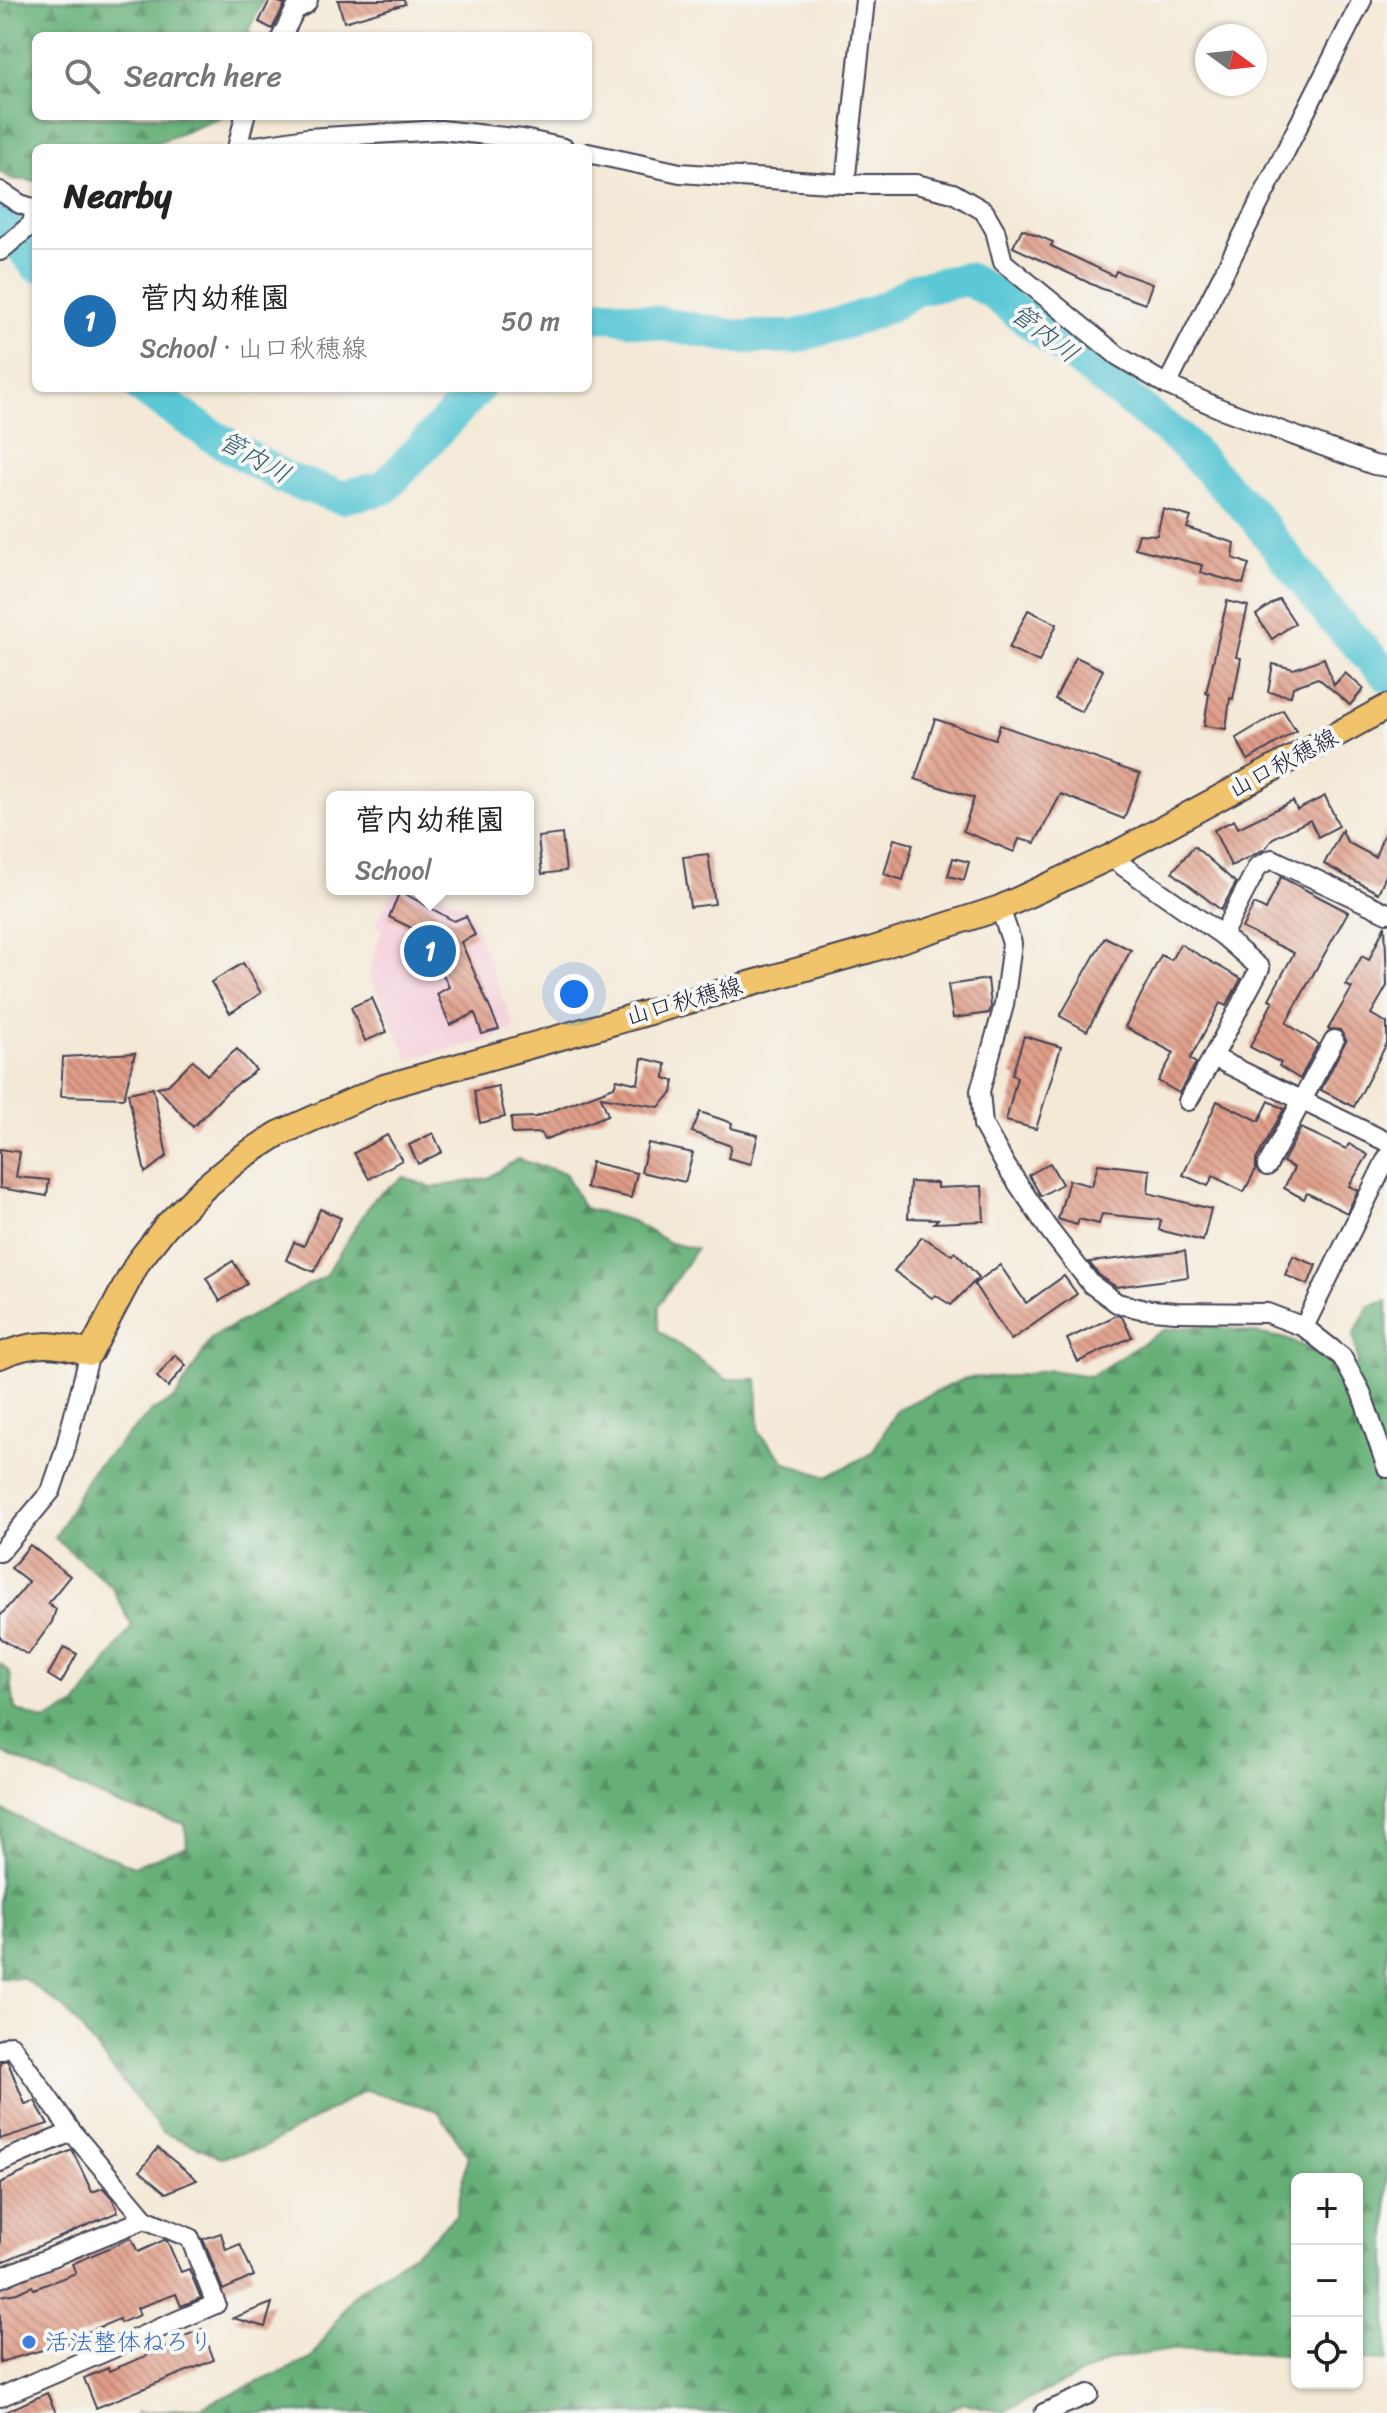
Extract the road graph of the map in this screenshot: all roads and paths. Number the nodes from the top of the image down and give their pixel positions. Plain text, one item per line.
1 (308, 0) edge
2 (865, 0) edge
3 (1362, 0) edge
4 (284, 32) edge
5 (244, 120) edge
6 (241, 144) edge
7 (267, 144) edge
8 (546, 144) edge
9 (592, 154) edge
10 (845, 184) junction
11 (0, 191) edge
12 (32, 208) edge
13 (32, 224) edge
14 (0, 251) edge
15 (1167, 385) junction
16 (1387, 467) edge
17 (1387, 707) edge
18 (1110, 857) junction
19 (1000, 908) junction
20 (1387, 913) edge
21 (1222, 935) junction
22 (1334, 1040) dead end
23 (1213, 1057) junction
24 (1188, 1101) dead end
25 (1303, 1101) junction
26 (1387, 1142) edge
27 (1387, 1158) edge
28 (1267, 1166) dead end
29 (1304, 1327) junction
30 (90, 1353) junction
31 (0, 1356) edge
32 (1387, 1468) edge
33 (0, 1552) edge
34 (0, 2050) edge
35 (72, 2132) junction
36 (0, 2162) edge
37 (145, 2219) junction
38 (0, 2278) edge
39 (1089, 2394) dead end
40 (0, 2397) edge
41 (1044, 2413) edge

1 - 4 street
2 - 10 street
3 - 15 street
5 - 6 street
7 - 8 street
9 - 10 street
10 - 15 street
11 - 12 street
13 - 14 street
15 - 16 street
17 - 18 main road, 山口秋穂線
18 - 19 main road, 山口秋穂線
18 - 21 street
19 - 29 street
19 - 30 main road, 山口秋穂線
20 - 21 street
21 - 23 street
22 - 25 street
23 - 24 street
23 - 25 street
25 - 26 street
25 - 28 street
27 - 29 street
29 - 32 street
30 - 31 main road
30 - 33 street
34 - 35 street
35 - 36 street
35 - 37 street
37 - 38 street
37 - 40 street
39 - 41 street

